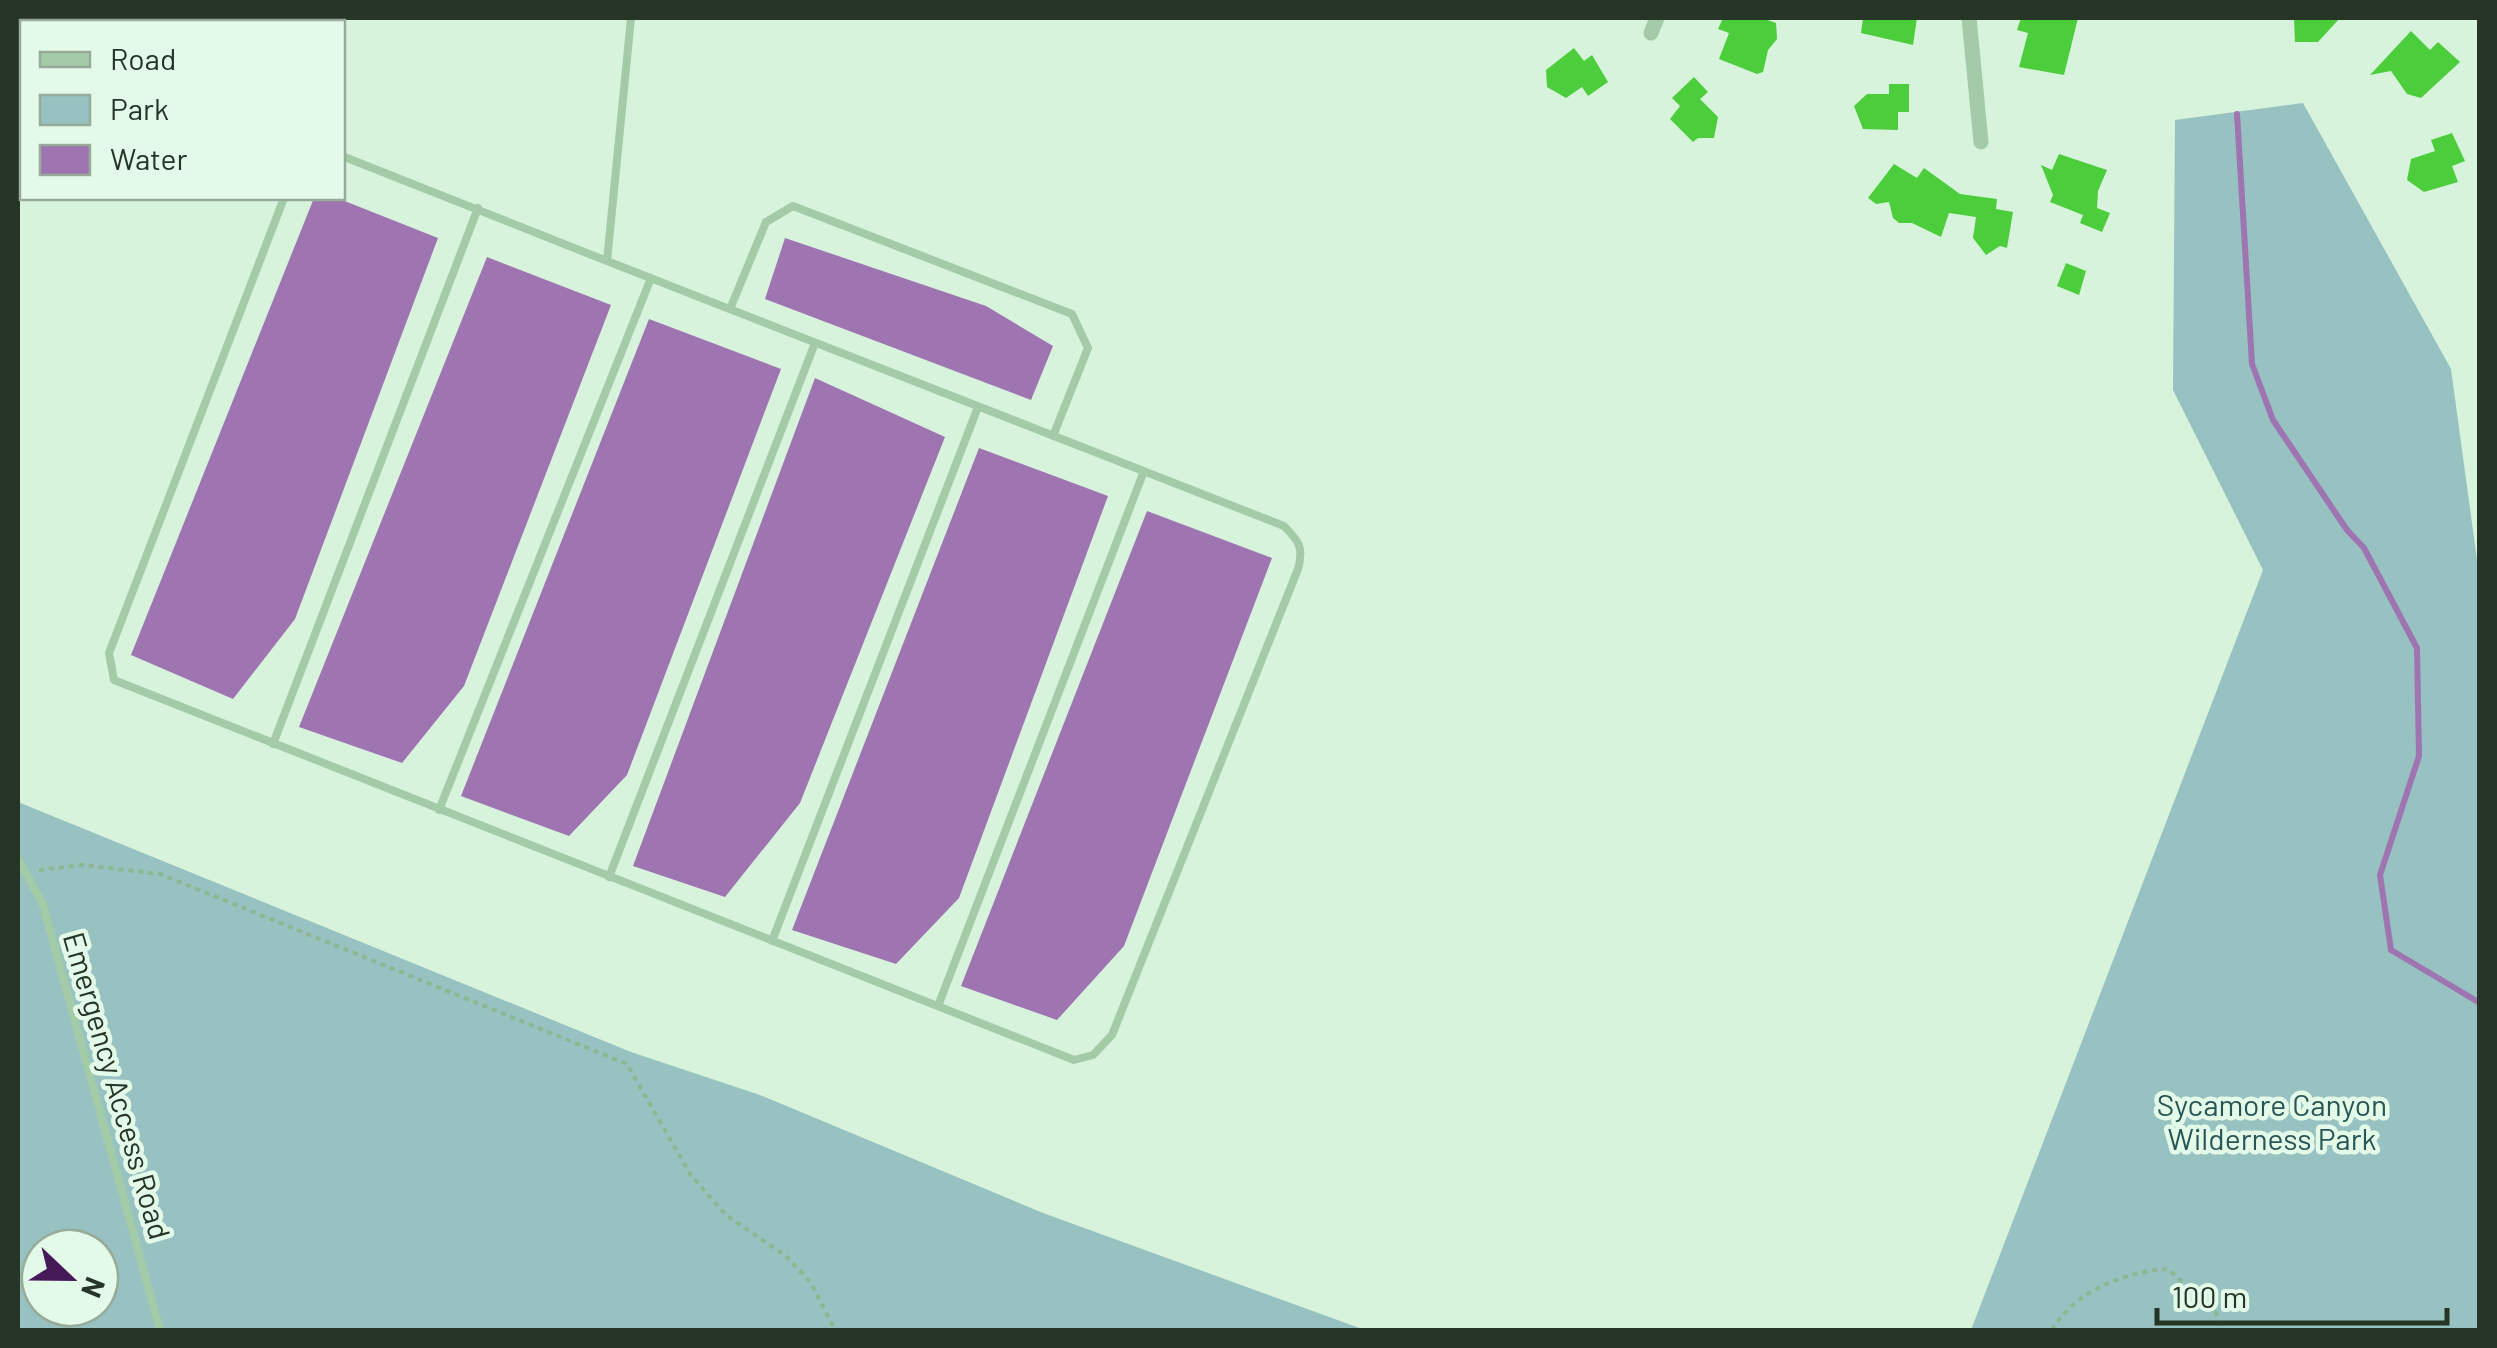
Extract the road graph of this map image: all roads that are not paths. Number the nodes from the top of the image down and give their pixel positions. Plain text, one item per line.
1 (631, 18) edge
2 (1969, 18) edge
3 (1982, 142) dead end
4 (345, 157) edge
5 (283, 200) edge
6 (478, 208) junction
7 (607, 260) junction
8 (651, 278) junction
9 (730, 309) junction
10 (815, 343) junction
11 (978, 407) junction
12 (1053, 436) junction
13 (1144, 471) junction
14 (273, 744) junction
15 (439, 810) junction
16 (19, 860) edge
17 (610, 877) junction
18 (772, 940) junction
19 (938, 1006) junction
20 (160, 1330) edge

1 - 7 lane
2 - 3 street
4 - 6 lane
5 - 14 lane
6 - 7 lane
6 - 14 lane
7 - 8 lane
8 - 9 lane
8 - 15 lane
9 - 10 lane
9 - 12 lane
10 - 11 lane
10 - 17 lane
11 - 12 lane
11 - 18 lane
12 - 13 lane
13 - 19 lane
13 - 19 lane
14 - 15 lane
15 - 17 lane
16 - 20 lane, Emergency Access Road
17 - 18 lane
18 - 19 lane

